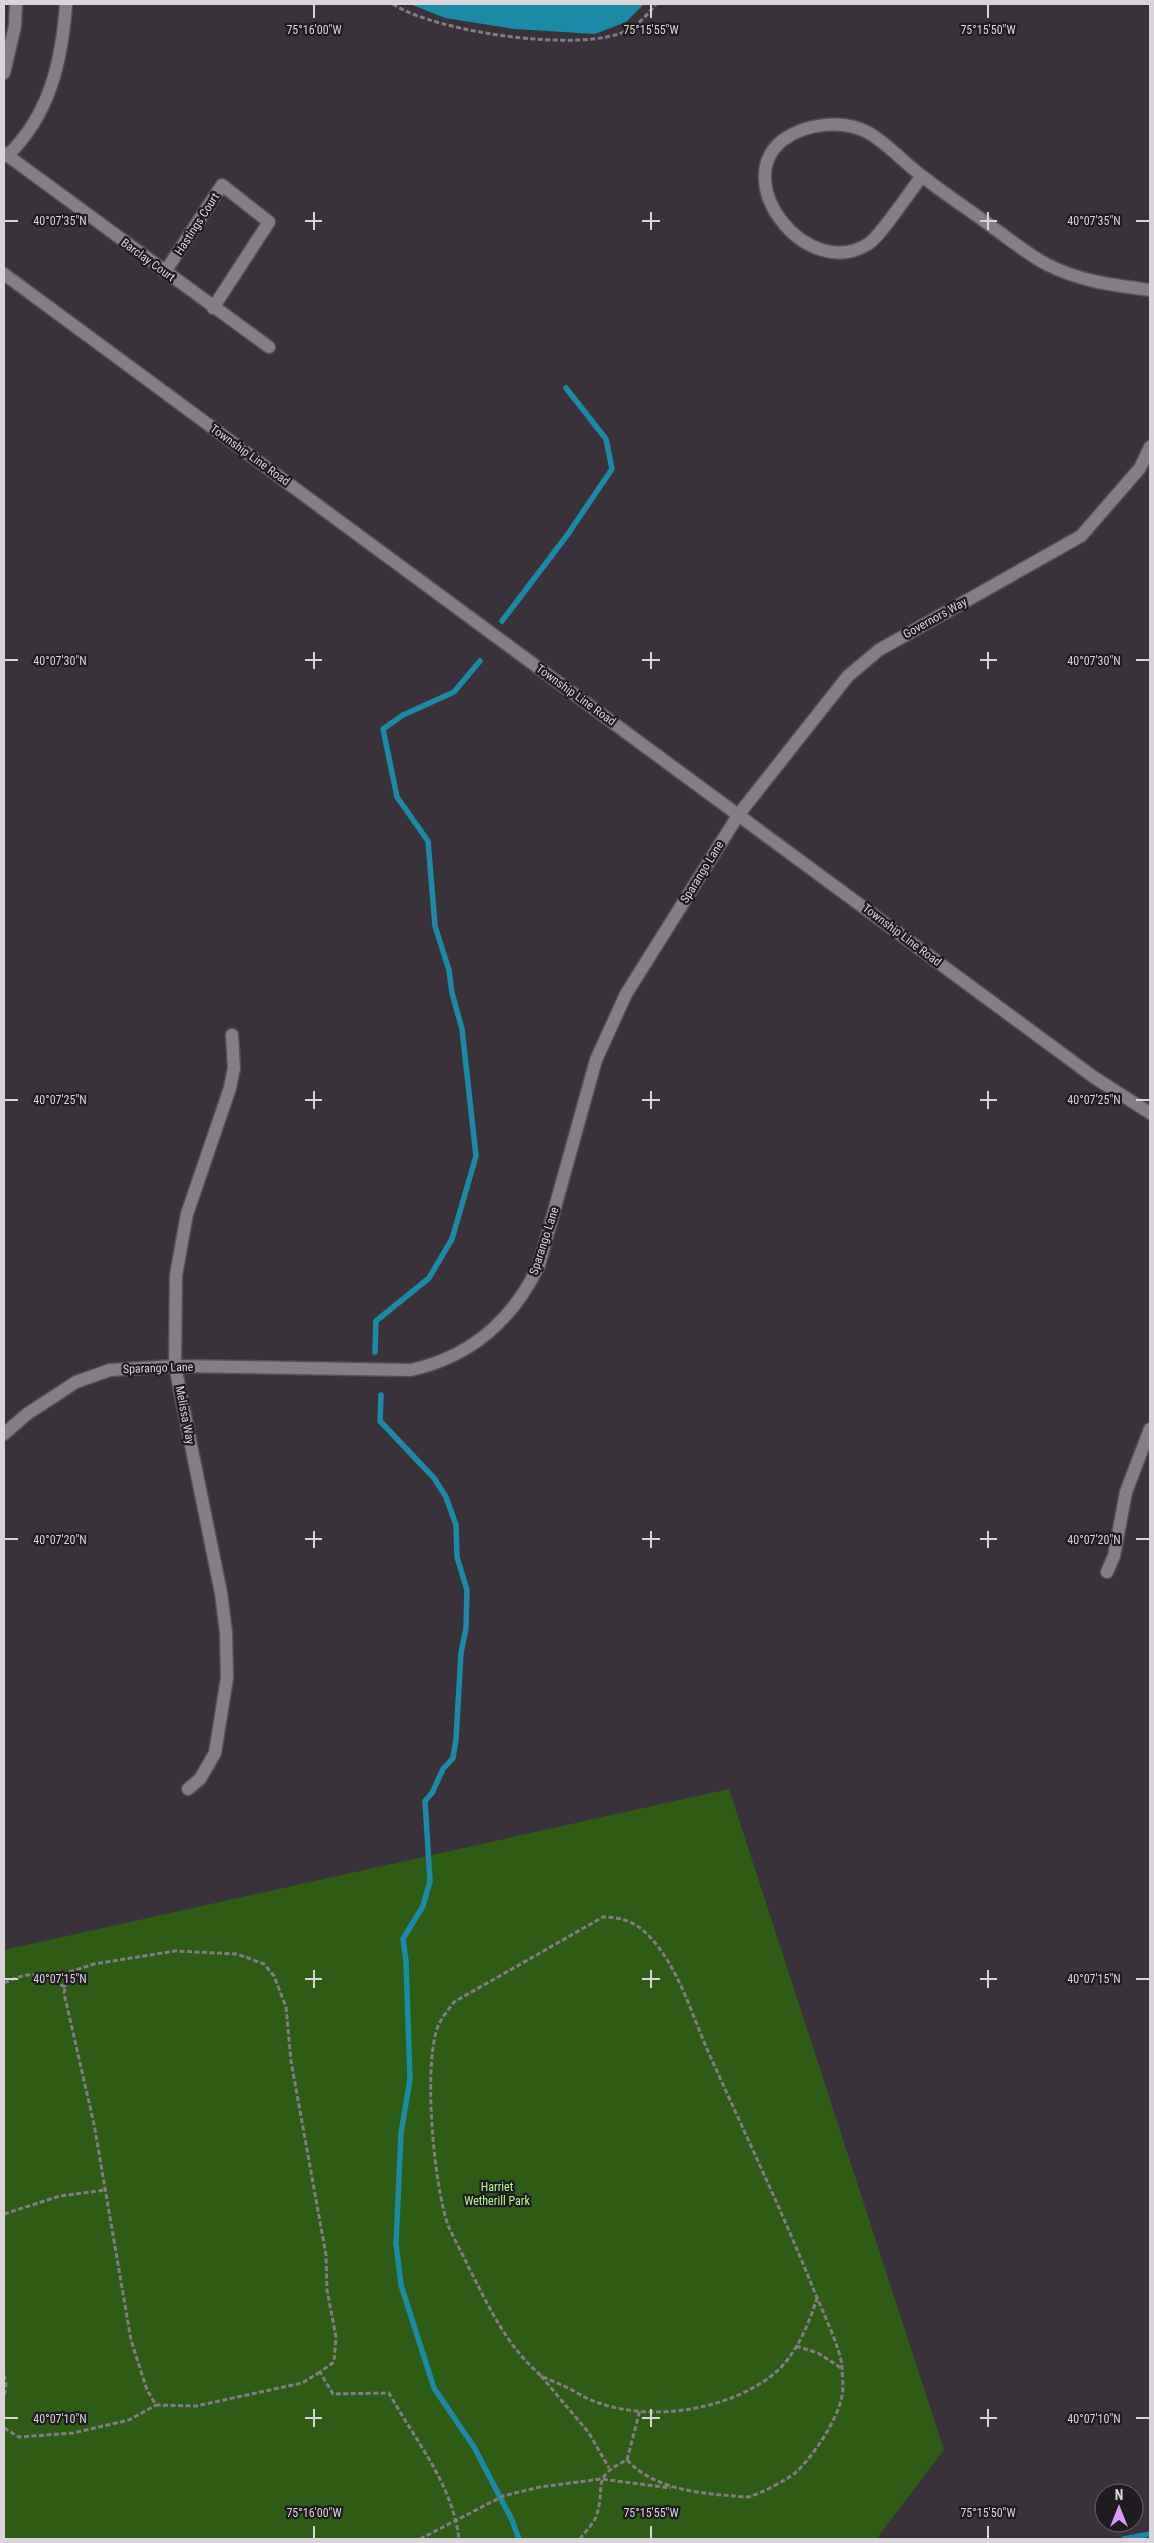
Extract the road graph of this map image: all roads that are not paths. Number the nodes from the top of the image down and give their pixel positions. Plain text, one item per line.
1 (16, 4) edge
2 (66, 4) edge
3 (4, 73) edge
4 (6, 155) edge
5 (922, 176) junction
6 (165, 272) junction
7 (4, 274) edge
8 (1150, 290) edge
9 (213, 308) junction
10 (269, 348) dead end
11 (1150, 448) edge
12 (739, 814) junction
13 (232, 1035) dead end
14 (1150, 1113) edge
15 (175, 1366) junction
16 (1150, 1429) edge
17 (4, 1434) edge
18 (1107, 1572) dead end
19 (188, 1789) dead end

1 - 3 street
2 - 4 street
4 - 6 street, Barclay Court
5 - 5 street
5 - 8 street
6 - 9 street, Barclay Court
6 - 9 street, Hastings Court
7 - 12 street, Township Line Road
9 - 10 street, Barclay Court
11 - 12 street, Governors Way
12 - 14 street, Township Line Road
12 - 15 street, Sparango Lane
13 - 15 street, Melissa Way
15 - 17 street, Sparango Lane
15 - 19 street, Melissa Way
16 - 18 street

